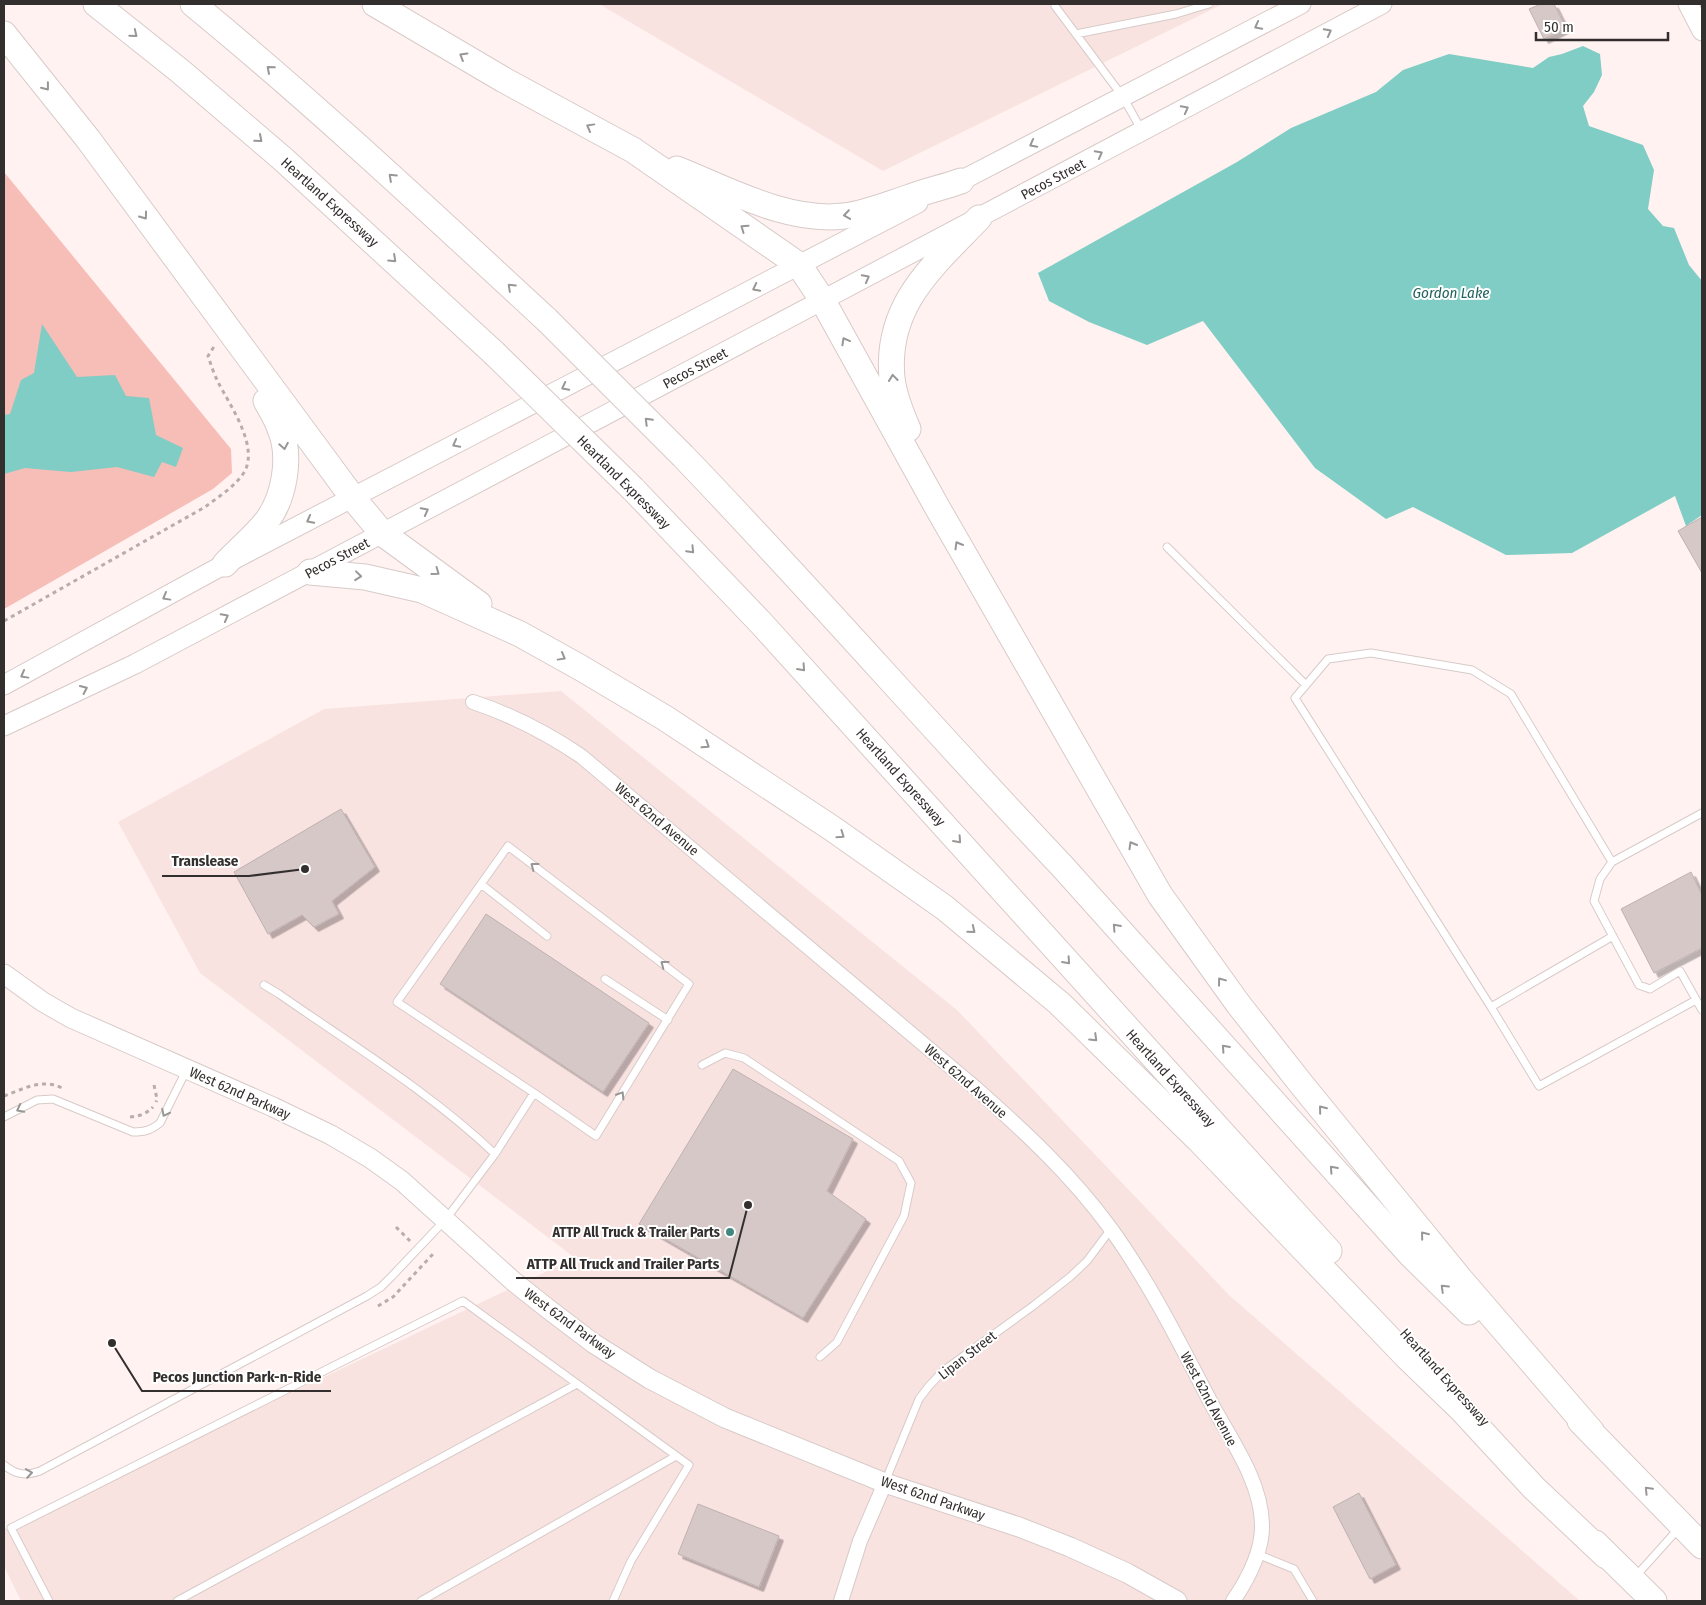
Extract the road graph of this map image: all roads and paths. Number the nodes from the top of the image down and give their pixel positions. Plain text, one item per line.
1 (96, 4) edge
2 (193, 4) edge
3 (375, 4) edge
4 (1209, 4) edge
5 (1301, 4) edge
6 (1382, 4) edge
7 (1688, 4) edge
8 (1055, 6) dead end
9 (1702, 31) edge
10 (1076, 34) junction
11 (10, 42) edge
12 (1123, 97) junction
13 (1142, 131) junction
14 (633, 150) junction
15 (961, 181) junction
16 (978, 218) junction
17 (799, 266) junction
18 (823, 301) junction
19 (230, 333) junction
20 (353, 498) junction
21 (936, 507) junction
22 (382, 533) junction
23 (1167, 547) dead end
24 (225, 564) junction
25 (310, 572) junction
26 (4, 621) edge
27 (520, 634) junction
28 (1306, 684) junction
29 (4, 686) edge
30 (472, 702) dead end
31 (5, 726) edge
32 (1702, 814) edge
33 (1612, 862) junction
34 (481, 884) junction
35 (547, 936) dead end
36 (1613, 936) junction
37 (4, 974) edge
38 (605, 979) dead end
39 (264, 985) dead end
40 (1696, 1000) junction
41 (1491, 1007) junction
42 (1702, 1010) edge
43 (668, 1020) junction
44 (702, 1065) dead end
45 (187, 1069) junction
46 (534, 1093) junction
47 (4, 1117) edge
48 (495, 1154) junction
49 (446, 1219) junction
50 (396, 1227) dead end
51 (1111, 1230) junction
52 (407, 1239) dead end
53 (820, 1357) dead end
54 (577, 1384) junction
55 (1592, 1432) junction
56 (676, 1456) junction
57 (4, 1465) edge
58 (885, 1483) junction
59 (1682, 1525) junction
60 (1702, 1546) edge
61 (1257, 1554) junction
62 (1606, 1556) junction
63 (1632, 1580) junction
64 (49, 1601) edge
65 (178, 1601) edge
66 (421, 1601) edge
67 (613, 1601) edge
68 (841, 1601) edge
69 (1177, 1601) edge
70 (1233, 1601) edge
71 (1313, 1601) edge
72 (1654, 1601) edge

1 -> 62 highway, Heartland Expressway, bridge
55 -> 2 highway, bridge
14 -> 3 highway
4 - 10 lane
5 -> 12 main road
13 -> 6 main road, Pecos Street
7 - 9 main road
8 - 10 lane
10 - 12 lane
11 -> 19 highway
12 - 13 lane
12 -> 15 main road
16 -> 13 main road, Pecos Street
15 -> 14 highway
17 -> 14 highway
15 - 17 main road
18 -> 16 main road, Pecos Street
21 -> 16 highway
17 - 18 highway
17 -> 20 main road
21 -> 18 highway
22 -> 18 main road, Pecos Street
19 - 20 highway
19 -> 24 highway
19 - 26 path
20 - 22 highway
20 -> 24 main road
55 -> 21 highway
22 - 25 main road, Pecos Street
22 -> 27 highway
23 - 28 lane
24 -> 29 main road
25 -> 27 highway
31 -> 25 main road, Pecos Street
27 -> 62 highway
28 - 33 lane
28 - 41 lane
30 - 51 street, West 62nd Avenue
32 - 33 lane
33 - 36 lane
34 - 35 lane
43 -> 34 lane
34 - 46 lane
36 - 40 lane
36 - 41 lane
37 - 45 main road, West 62nd Parkway
38 - 43 lane
39 - 48 lane
40 - 41 lane
40 - 42 lane
46 -> 43 lane
44 - 53 lane
45 -> 47 lane
45 - 49 main road, West 62nd Parkway
46 - 48 lane
48 - 49 lane
57 -> 49 lane
49 - 58 main road, West 62nd Parkway
50 - 52 path
51 - 58 lane, Lipan Street
51 - 61 street, West 62nd Avenue
54 - 56 lane
54 - 64 lane
54 - 65 lane
59 -> 55 highway
56 - 66 lane
56 - 67 lane
58 - 68 street, Lipan Street
58 - 69 main road, West 62nd Parkway
59 - 60 highway
59 - 63 lane
61 - 70 street, West 62nd Avenue
61 - 71 lane
62 - 63 highway, Heartland Expressway
63 - 72 highway, Heartland Expressway

